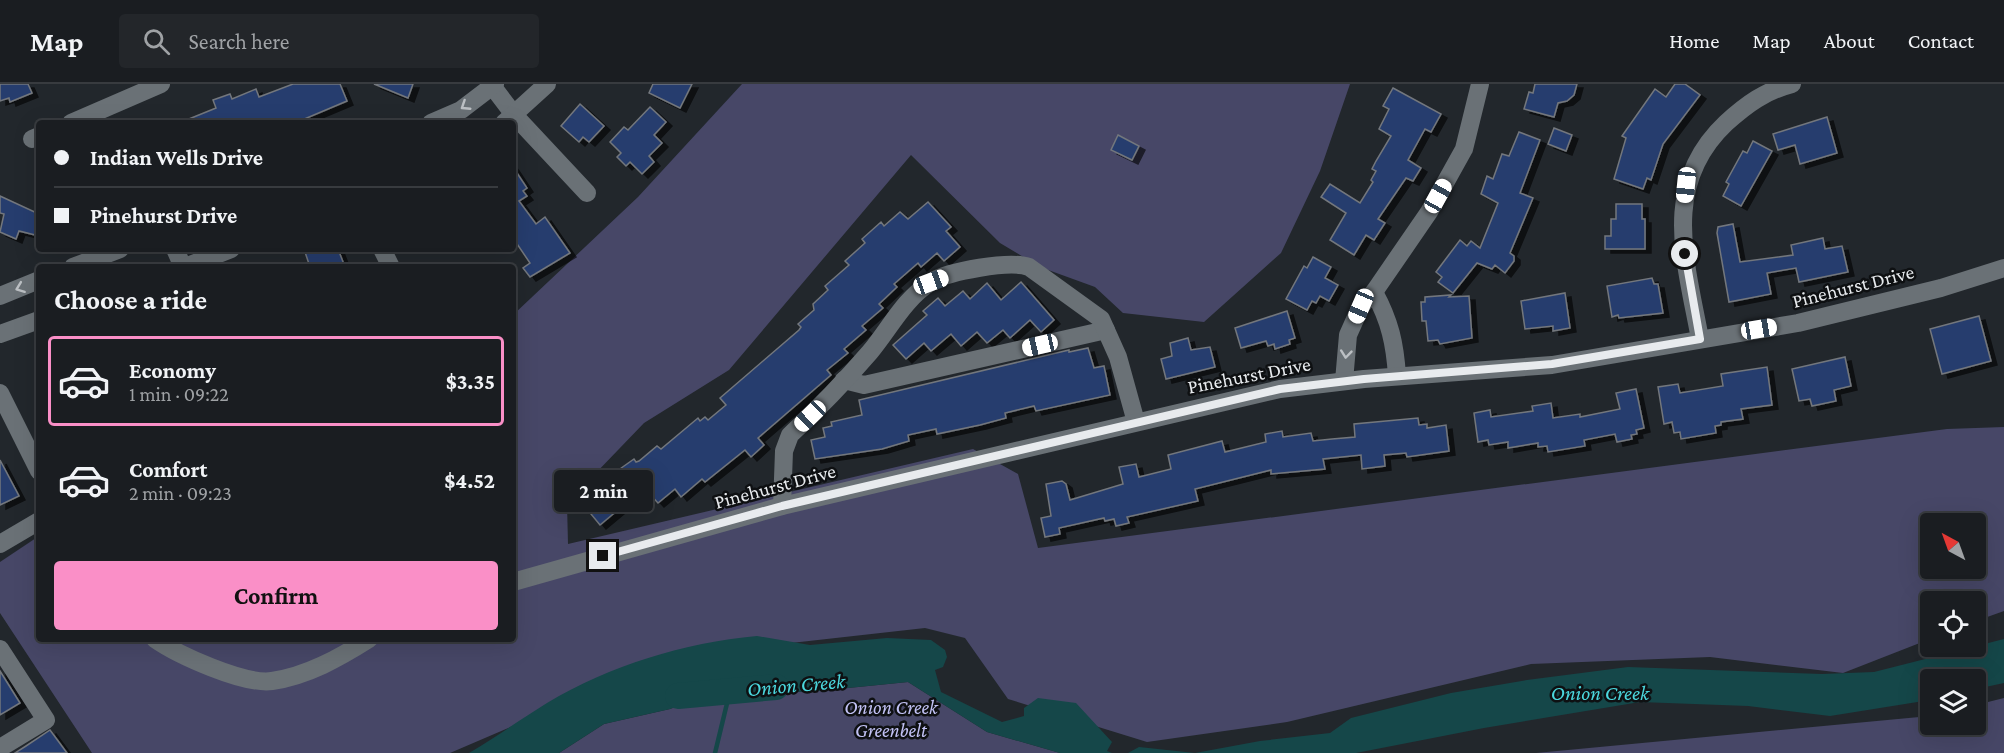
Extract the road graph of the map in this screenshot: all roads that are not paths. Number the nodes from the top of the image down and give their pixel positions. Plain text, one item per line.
1 (161, 84) edge
2 (547, 84) edge
3 (1480, 84) edge
4 (1792, 84) edge
5 (494, 85) edge
6 (510, 119) edge
7 (78, 120) edge
8 (438, 120) edge
9 (516, 125) edge
10 (587, 193) dead end
11 (112, 252) edge
12 (223, 252) edge
13 (82, 264) edge
14 (192, 264) edge
15 (2004, 268) edge
16 (36, 281) edge
17 (1374, 292) junction
18 (0, 296) edge
19 (36, 321) edge
20 (1106, 330) junction
21 (0, 334) edge
22 (1700, 339) junction
23 (1397, 376) junction
24 (844, 380) junction
25 (1344, 381) junction
26 (0, 393) edge
27 (1136, 422) junction
28 (36, 465) edge
29 (782, 506) junction
30 (36, 523) edge
31 (0, 544) edge
32 (516, 581) edge
33 (159, 642) edge
34 (364, 642) edge
35 (0, 649) edge
36 (0, 748) edge

1 - 7 street
2 - 6 street
3 - 17 street
4 - 22 street
5 - 6 street
5 -> 8 street
9 - 10 street
11 - 13 street
12 - 14 street
15 - 22 street, Pinehurst Drive
16 -> 18 street
17 - 23 street
17 -> 25 street
19 - 21 street
20 - 24 street
20 - 24 street
20 - 27 street
22 - 23 street, Pinehurst Drive
23 - 25 street, Pinehurst Drive
24 - 29 street
25 - 27 street, Pinehurst Drive
26 - 28 street
27 - 29 street, Pinehurst Drive
29 - 32 street, Pinehurst Drive
30 - 31 street
33 - 34 street
35 - 36 street

